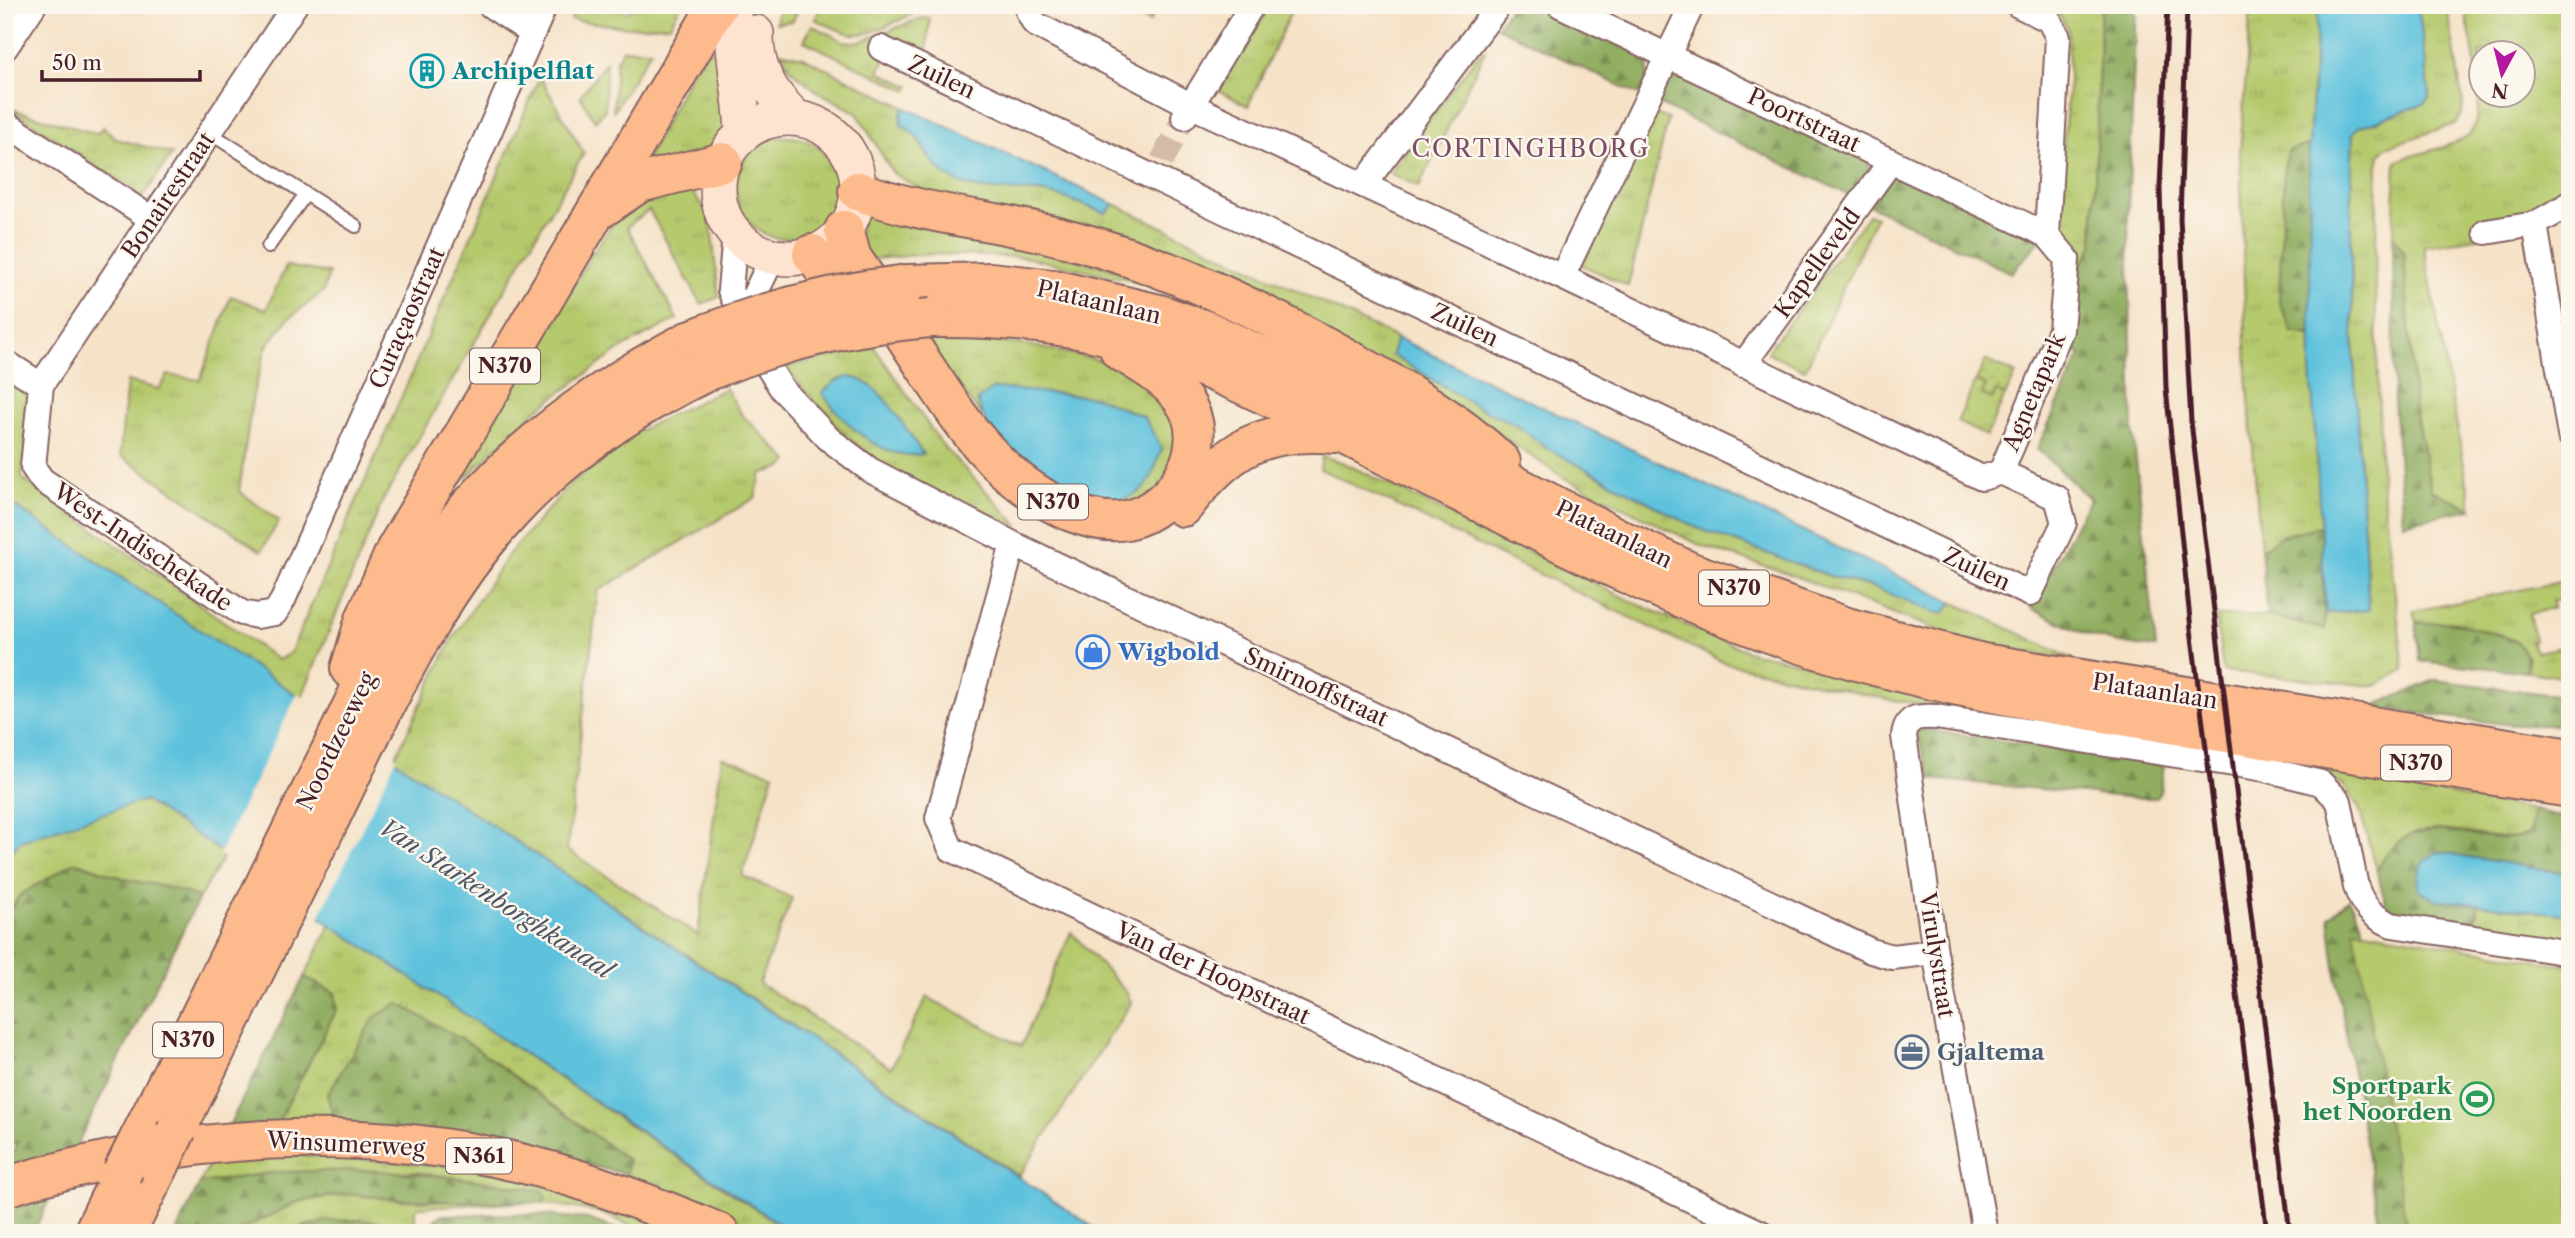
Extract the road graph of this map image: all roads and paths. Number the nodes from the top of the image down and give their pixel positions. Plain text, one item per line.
1 (34, 5) edge
2 (489, 5) edge
3 (545, 5) edge
4 (718, 5) edge
5 (735, 5) edge
6 (759, 5) edge
7 (1030, 5) edge
8 (1252, 5) edge
9 (1499, 5) edge
10 (1560, 5) edge
11 (1692, 5) edge
12 (2018, 5) edge
13 (289, 14) edge
14 (532, 33) junction
15 (5, 48) edge
16 (881, 48) dead end
17 (1668, 56) junction
18 (1187, 111) junction
19 (796, 118) junction
20 (5, 123) edge
21 (210, 133) junction
22 (733, 148) junction
23 (1891, 161) junction
24 (1364, 184) junction
25 (858, 191) junction
26 (305, 195) junction
27 (2570, 204) edge
28 (596, 212) junction
29 (152, 219) junction
30 (2535, 224) junction
31 (356, 226) dead end
32 (844, 230) junction
33 (2486, 232) dead end
34 (735, 234) junction
35 (2047, 235) junction
36 (268, 247) dead end
37 (813, 254) junction
38 (773, 257) junction
39 (1562, 277) junction
40 (1089, 331) junction
41 (748, 335) junction
42 (699, 356) junction
43 (5, 362) edge
44 (1743, 366) junction
45 (41, 385) junction
46 (1346, 435) junction
47 (2570, 435) edge
48 (2001, 472) junction
49 (1541, 499) junction
50 (1013, 544) junction
51 (257, 616) joint
52 (376, 663) junction
53 (2566, 773) edge
54 (1935, 952) junction
55 (248, 953) junction
56 (2570, 953) edge
57 (5, 1187) edge
58 (112, 1228) edge
59 (720, 1233) edge
60 (1762, 1233) edge
61 (1985, 1233) edge

1 - 15 street
2 - 14 street
3 - 14 street, Curaçaostraat
4 - 28 main road, N370
5 - 22 main road
6 - 19 main road
7 - 18 street, Zuilen
8 - 18 street
9 - 24 street
10 - 17 street, Poortstraat
11 - 17 street
12 - 35 street
13 - 21 street, Bonairestraat
14 - 51 street, Curaçaostraat
16 - 48 street, Zuilen
17 - 23 street, Poortstraat
17 - 39 street
18 - 24 street, Zuilen
19 - 22 main road
19 - 25 main road
20 - 29 street
21 - 26 lane
21 - 29 street, Bonairestraat
22 - 28 main road, N370
22 - 34 main road
23 - 35 street, Poortstraat
23 - 44 street, Kapelleveld
24 - 39 street, Zuilen
25 - 32 main road
25 - 49 main road, N370
26 - 31 lane
26 - 36 lane
27 - 30 street
28 - 52 main road, N370
29 - 45 street, Bonairestraat
30 - 33 street
30 - 47 street
32 - 37 main road
32 - 40 main road, N370
34 - 38 main road
34 - 41 street, Smirnoffstraat
35 - 48 street, Agnetapark
37 - 38 main road
37 - 46 main road, N370
38 - 41 street
39 - 44 street, Zuilen
40 - 42 main road, Plataanlaan / N370, bridge
40 - 46 main road, Plataanlaan / N370
41 - 50 street, Smirnoffstraat
42 - 49 main road, Plataanlaan / N370, bridge
42 - 52 main road, Noordzeeweg / N370
43 - 45 street
44 - 48 street, Zuilen
45 - 51 street, West-Indischekade
46 - 53 main road, Plataanlaan / N370
49 - 53 main road, Plataanlaan / N370
50 - 54 street, Smirnoffstraat
50 - 60 street, Van der Hoopstraat
52 - 55 main road, Noordzeeweg / N370
52 - 55 main road, Noordzeeweg / N370
54 - 56 street, Virulystraat
54 - 61 street, Virulystraat
55 - 58 main road, Noordzeeweg / N370
57 - 59 main road, Winsumerweg / N361

